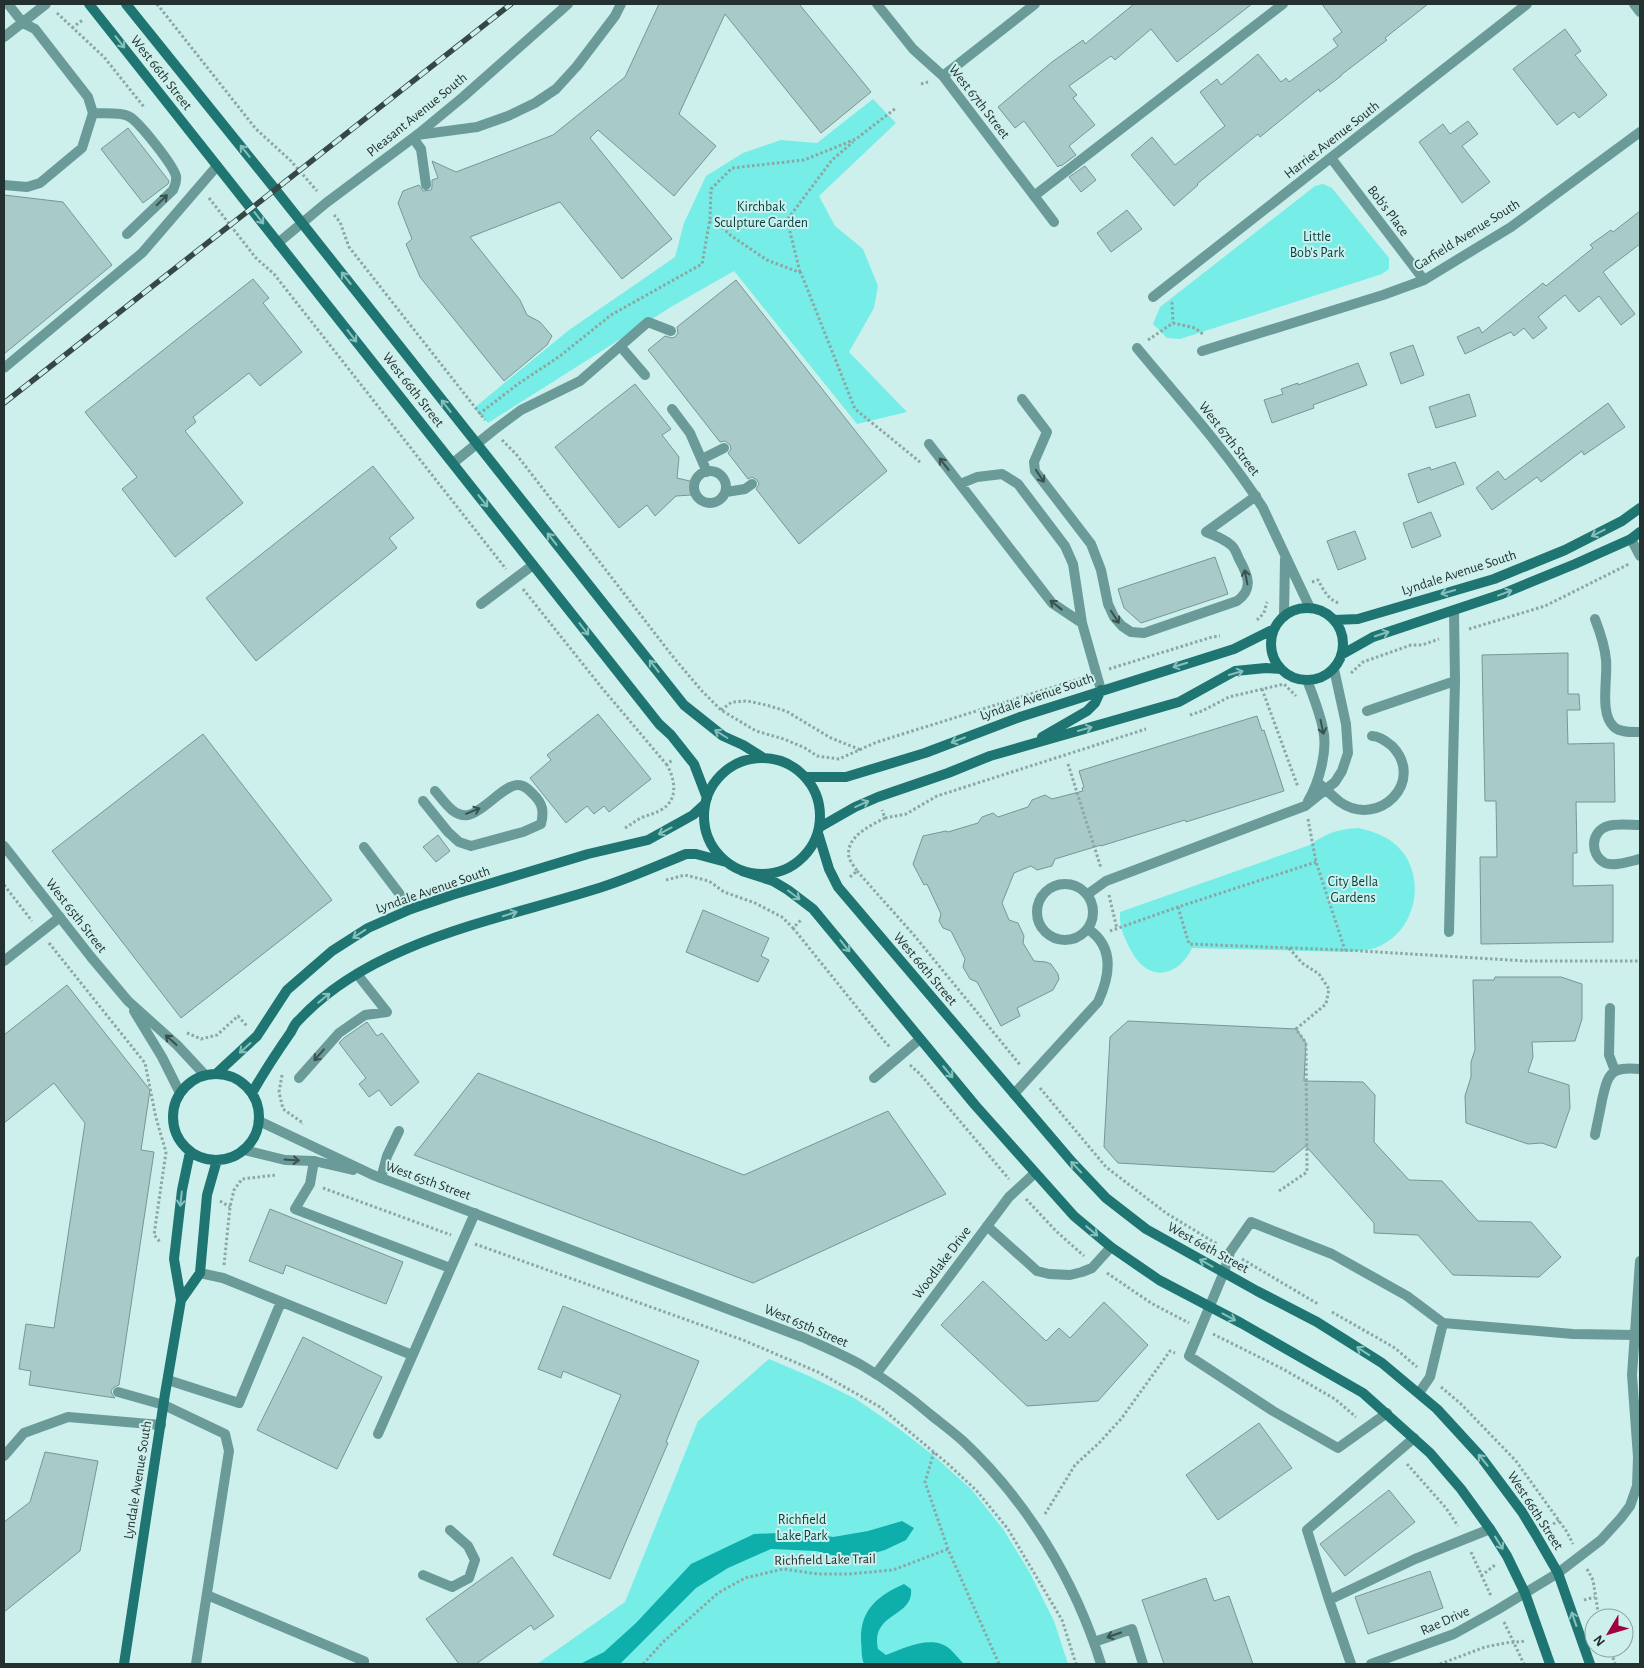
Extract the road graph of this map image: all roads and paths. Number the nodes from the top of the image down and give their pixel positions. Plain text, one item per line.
1 (6, 4) edge
2 (46, 4) edge
3 (89, 4) edge
4 (126, 4) edge
5 (157, 4) edge
6 (568, 4) edge
7 (621, 4) edge
8 (877, 4) edge
9 (1035, 4) edge
10 (1283, 4) edge
11 (1527, 4) edge
12 (1634, 4) edge
13 (1640, 12) edge
14 (57, 14) dead end
15 (23, 22) junction
16 (4, 37) edge
17 (943, 76) junction
18 (145, 108) dead end
19 (896, 108) dead end
20 (93, 113) junction
21 (1640, 132) edge
22 (415, 136) junction
23 (856, 139) junction
24 (1331, 158) junction
25 (217, 166) junction
26 (4, 185) edge
27 (201, 185) junction
28 (426, 185) dead end
29 (1034, 196) junction
30 (326, 203) junction
31 (709, 222) junction
32 (1054, 222) dead end
33 (302, 224) junction
34 (127, 234) dead end
35 (278, 243) junction
36 (800, 273) junction
37 (1424, 280) junction
38 (1168, 285) junction
39 (1153, 297) dead end
40 (1173, 323) junction
41 (671, 332) dead end
42 (1219, 346) junction
43 (621, 347) junction
44 (1137, 348) joint
45 (1202, 351) dead end
46 (4, 368) edge
47 (645, 374) dead end
48 (1022, 399) dead end
49 (672, 408) dead end
50 (479, 414) junction
51 (494, 430) junction
52 (476, 444) junction
53 (929, 444) dead end
54 (724, 448) dead end
55 (702, 459) junction
56 (920, 462) dead end
57 (453, 463) junction
58 (707, 472) junction
59 (752, 484) dead end
60 (960, 484) junction
61 (726, 492) junction
62 (1256, 496) junction
63 (1640, 508) edge
64 (1640, 532) edge
65 (1631, 539) junction
66 (1285, 556) junction
67 (1640, 556) edge
68 (533, 564) junction
69 (1622, 568) dead end
70 (514, 579) junction
71 (1311, 582) dead end
72 (1268, 598) dead end
73 (481, 604) dead end
74 (1341, 604) dead end
75 (1310, 608) junction
76 (1454, 611) junction
77 (1284, 616) junction
78 (1595, 619) dead end
79 (1334, 620) junction
80 (1255, 622) dead end
81 (1082, 623) junction
82 (1274, 629) junction
83 (1456, 633) junction
84 (1226, 635) dead end
85 (1341, 655) junction
86 (1281, 668) junction
87 (1334, 669) junction
88 (1097, 673) junction
89 (1350, 677) dead end
90 (1307, 680) junction
91 (1455, 681) junction
92 (1101, 690) junction
93 (1298, 698) dead end
94 (721, 710) junction
95 (1367, 711) dead end
96 (1183, 717) dead end
97 (1155, 726) dead end
98 (1640, 732) edge
99 (1372, 736) dead end
100 (1021, 747) junction
101 (683, 750) junction
102 (862, 750) junction
103 (762, 757) junction
104 (1068, 764) dead end
105 (666, 765) junction
106 (806, 777) junction
107 (1317, 782) junction
108 (1327, 789) junction
109 (435, 791) dead end
110 (423, 801) dead end
111 (706, 801) junction
112 (1305, 806) junction
113 (881, 807) dead end
114 (885, 818) junction
115 (639, 819) dead end
116 (1640, 825) edge
117 (819, 830) junction
118 (4, 846) edge
119 (364, 847) dead end
120 (1640, 860) edge
121 (726, 862) junction
122 (1316, 862) dead end
123 (742, 871) junction
124 (857, 871) junction
125 (849, 878) dead end
126 (665, 880) dead end
127 (1106, 881) junction
128 (4, 885) edge
129 (1088, 894) junction
130 (1178, 907) junction
131 (411, 909) junction
132 (60, 917) junction
133 (801, 920) dead end
134 (1088, 929) junction
135 (1117, 929) junction
136 (40, 932) junction
137 (1449, 932) dead end
138 (1098, 936) junction
139 (1288, 948) junction
140 (4, 961) edge
141 (1640, 961) edge
142 (357, 974) junction
143 (128, 1001) junction
144 (1610, 1008) dead end
145 (241, 1020) dead end
146 (187, 1032) dead end
147 (920, 1039) junction
148 (1640, 1069) edge
149 (284, 1071) dead end
150 (1615, 1071) junction
151 (210, 1075) junction
152 (1030, 1076) junction
153 (299, 1078) dead end
154 (874, 1078) dead end
155 (180, 1093) junction
156 (252, 1093) junction
157 (1014, 1094) junction
158 (259, 1121) junction
159 (297, 1131) dead end
160 (399, 1131) dead end
161 (1595, 1135) dead end
162 (244, 1150) junction
163 (190, 1152) junction
164 (217, 1160) junction
165 (314, 1161) junction
166 (1035, 1173) junction
167 (278, 1174) dead end
168 (377, 1177) junction
169 (310, 1184) junction
170 (1279, 1191) dead end
171 (475, 1213) junction
172 (987, 1226) junction
173 (154, 1235) dead end
174 (462, 1239) junction
175 (1111, 1247) junction
176 (1230, 1252) junction
177 (1640, 1261) edge
178 (450, 1268) junction
179 (200, 1272) junction
180 (1224, 1272) junction
181 (223, 1278) junction
182 (181, 1300) junction
183 (281, 1302) junction
184 (1209, 1306) junction
185 (1443, 1323) junction
186 (1635, 1335) junction
187 (412, 1355) junction
188 (1189, 1356) junction
189 (876, 1374) junction
190 (1430, 1377) junction
191 (168, 1380) junction
192 (118, 1392) dead end
193 (1419, 1393) junction
194 (164, 1404) junction
195 (1387, 1413) junction
196 (161, 1424) junction
197 (378, 1434) dead end
198 (1414, 1438) junction
199 (934, 1452) junction
200 (4, 1456) edge
201 (1045, 1515) dead end
202 (1490, 1528) junction
203 (450, 1530) dead end
204 (1567, 1532) dead end
205 (948, 1549) junction
206 (1558, 1573) junction
207 (423, 1575) dead end
208 (1593, 1580) dead end
209 (1525, 1592) junction
210 (207, 1595) junction
211 (1595, 1597) junction
212 (1329, 1600) junction
213 (1597, 1608) edge
214 (1571, 1610) junction
215 (1509, 1633) dead end
216 (1540, 1636) junction
217 (1094, 1642) junction
218 (1514, 1643) junction
219 (124, 1664) edge
220 (196, 1664) edge
221 (364, 1664) edge
222 (643, 1664) edge
223 (999, 1664) edge
224 (1076, 1664) edge
225 (1101, 1664) edge
226 (1143, 1664) edge
227 (1351, 1664) edge
228 (1370, 1664) edge
229 (1440, 1664) edge
230 (1524, 1664) edge
231 (1550, 1664) edge
232 (1590, 1664) edge

1 - 15 street
2 - 15 street
3 -> 25 main road, West 66th Street
33 -> 4 main road, West 66th Street
5 - 30 path
6 - 22 street, Pleasant Avenue South
7 - 22 street
8 - 17 street, West 67th Street
9 - 17 street
10 - 29 street
11 - 24 street, Harriet Avenue South
12 - 13 street
14 - 18 path
15 - 16 street
15 - 20 street
17 - 29 street, West 67th Street
19 - 23 path
20 - 26 street
34 -> 20 street
21 - 37 street, Garfield Avenue South
22 - 28 street
22 - 30 street, Pleasant Avenue South
23 - 31 path
23 - 36 path
24 - 37 street, Bob's Place
24 - 38 street, Harriet Avenue South
25 - 27 street
25 -> 35 main road, West 66th Street
27 - 46 street
27 - 70 path
29 - 32 street, West 67th Street
30 - 33 street, Pleasant Avenue South
30 - 50 path
31 - 36 path
31 - 50 path
33 - 35 street, Pleasant Avenue South
52 -> 33 main road, West 66th Street
35 -> 57 main road, West 66th Street
36 - 56 path
37 - 42 street, Garfield Avenue South
38 - 39 street, Harriet Avenue South
38 - 40 path
40 - 42 path
40 - 44 path
41 - 43 street
42 - 45 street, Garfield Avenue South
43 - 47 street
43 - 51 street
44 - 62 street, West 67th Street
48 -> 62 street
49 - 55 street
50 - 51 path
51 - 52 street
51 - 94 path
52 - 57 street
103 -> 52 main road, West 66th Street
60 -> 53 street
54 - 55 street
55 - 58 street
57 -> 68 main road, West 66th Street
58 - 61 street
58 - 61 street
59 - 61 street
81 -> 60 street
60 - 81 street
62 - 66 street, West 67th Street
63 -> 79 main road, Lyndale Avenue South
64 - 65 main road
65 - 67 street
76 -> 65 main road
66 - 75 street, West 67th Street
66 - 77 street, West 67th Street
68 - 70 street
68 -> 101 main road, West 66th Street
69 - 83 path
70 - 73 street
70 - 105 path
71 - 74 path
72 - 80 path
75 - 77 main road
75 - 79 main road
76 - 83 street
85 -> 76 main road
77 - 82 main road, Lyndale Avenue South
78 - 98 street
79 - 85 main road
81 - 88 street
82 - 86 main road
82 -> 92 main road, Lyndale Avenue South
83 - 89 path
83 - 91 street
84 - 88 path
85 - 87 main road
86 - 90 main road
100 -> 86 main road
87 - 90 main road
87 - 108 street
88 - 92 street
88 - 102 path
90 -> 107 street
91 - 95 street
91 - 137 street
92 - 100 main road
92 -> 106 main road, Lyndale Avenue South
93 - 96 path
94 - 102 path
94 - 102 path
97 - 114 path
99 - 108 street
117 -> 100 main road
101 - 105 path
101 - 111 main road, West 66th Street
103 - 106 main road
103 - 111 main road
104 - 127 path
105 - 115 path
106 - 117 main road
107 - 108 street
107 - 112 street
108 - 112 street
109 -> 110 street
111 - 121 main road
111 -> 131 main road, Lyndale Avenue South
112 - 127 street
113 - 114 path
114 - 124 path
116 - 120 street
117 - 123 main road
117 - 157 main road, West 66th Street
118 - 132 street, West 65th Street
119 - 131 street
121 - 123 main road
142 -> 121 main road
122 - 130 path
123 -> 147 main road
124 - 125 path
124 - 152 path
126 - 133 path
127 - 129 street
127 - 135 path
128 - 136 path
129 - 134 street
129 - 134 street
130 - 135 path
130 - 139 path
131 -> 151 main road, Lyndale Avenue South
132 - 136 street
132 - 143 street, West 65th Street
134 - 138 street
135 - 138 path
136 - 140 street
136 - 173 path
138 - 152 street
139 - 141 path
139 - 170 path
142 -> 153 street
156 -> 142 main road
151 -> 143 street, West 65th Street
143 - 155 street, West 65th Street
144 - 150 street
145 - 146 path
147 - 154 street
147 -> 166 main road
148 - 150 street
149 - 159 path
150 - 161 street
151 - 155 main road, Lyndale Avenue South
151 - 156 main road
152 - 157 street
152 - 176 path
155 - 163 main road
156 - 158 main road
180 -> 157 main road, West 66th Street
158 - 162 main road
158 - 168 street, West 65th Street
160 - 168 street
162 - 164 main road
162 -> 165 street, West 65th Street
163 - 164 main road
163 -> 182 main road, Lyndale Avenue South
164 - 179 main road, Lyndale Avenue South
165 - 168 street, West 65th Street
165 - 169 street
166 - 172 street, Woodlake Drive
166 -> 175 main road
167 - 181 path
168 - 171 street, West 65th Street
169 - 174 path
169 - 178 street
171 - 174 street
171 - 189 street, West 65th Street
172 - 175 street
172 - 189 street, Woodlake Drive
174 - 178 street
174 - 199 path
175 - 184 main road
176 - 180 street
176 - 185 street
176 - 190 path
177 - 186 street, Rae Drive
178 - 187 street
179 - 181 street
179 - 182 main road, Lyndale Avenue South
180 - 184 street
193 -> 180 main road, West 66th Street
181 - 183 street
182 - 191 main road, Lyndale Avenue South
183 - 187 street
183 - 191 street
184 - 188 street
184 -> 195 main road
185 - 186 street
185 - 190 street
186 - 206 street, Rae Drive
187 - 197 street
188 - 195 street
188 - 201 path
189 - 217 street, West 65th Street
190 - 193 street
190 - 204 path
191 - 194 main road, Lyndale Avenue South
192 - 194 street
206 -> 193 main road, West 66th Street
194 - 196 main road, Lyndale Avenue South
194 - 210 street
195 - 198 main road
196 - 200 street
196 - 219 main road, Lyndale Avenue South
198 - 202 main road
198 - 212 street
199 - 205 path
199 - 224 path
202 -> 209 main road
202 - 212 street
203 - 207 street
205 - 222 path, Richfield Lake Trail
205 - 223 path
206 - 209 street, Rae Drive
206 - 214 main road, West 66th Street
208 - 211 path
209 - 216 main road
209 - 228 street, Rae Drive
210 - 220 street
210 - 221 street
211 - 213 path
211 - 214 path
212 - 227 street
232 -> 214 main road, West 66th Street
215 - 218 path
216 - 218 path
216 - 231 main road
217 - 225 street, West 65th Street
226 -> 217 street
218 - 229 path
218 - 230 path

